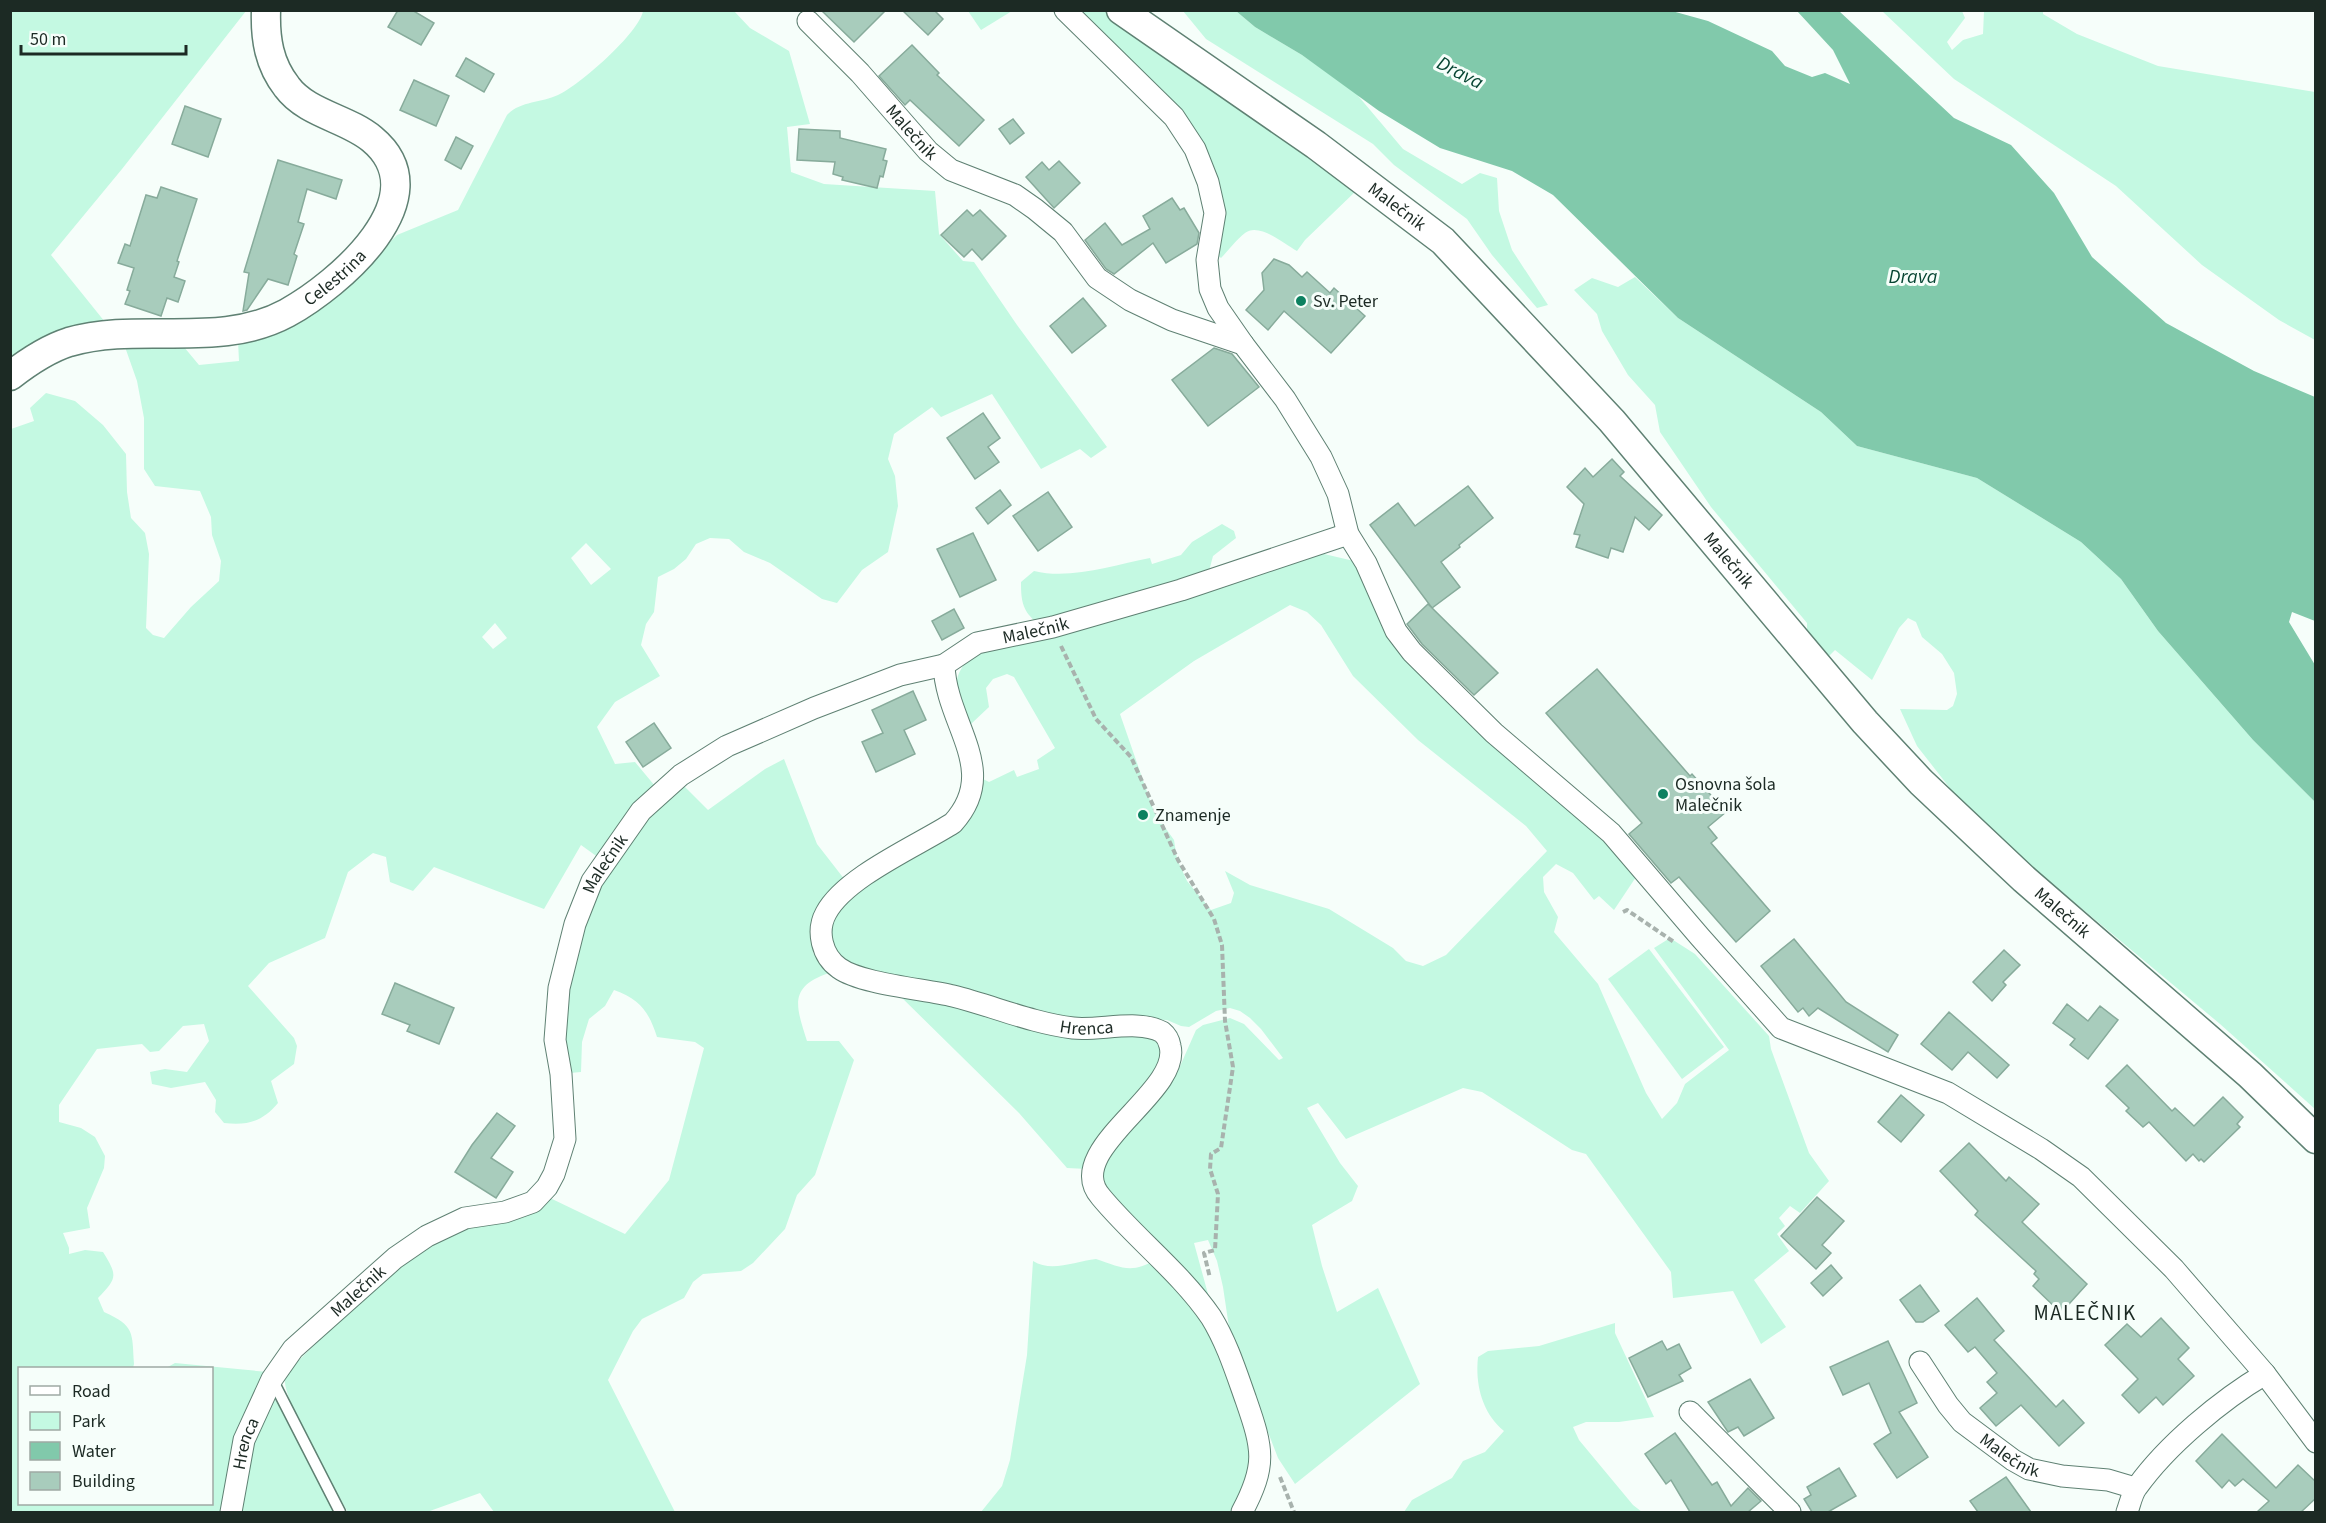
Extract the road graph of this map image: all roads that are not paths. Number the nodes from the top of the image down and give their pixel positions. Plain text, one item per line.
1 (266, 10) edge
2 (1065, 10) edge
3 (1120, 10) edge
4 (808, 21) dead end
5 (1243, 344) junction
6 (10, 376) edge
7 (1348, 534) junction
8 (944, 665) junction
9 (2316, 1139) edge
10 (1920, 1362) dead end
11 (2265, 1374) junction
12 (272, 1379) junction
13 (1690, 1412) dead end
14 (2316, 1442) edge
15 (2135, 1488) junction
16 (231, 1512) edge
17 (340, 1512) edge
18 (1242, 1512) edge
19 (1790, 1512) edge
20 (2127, 1512) edge

1 - 6 street, Celestrina
2 - 5 street
3 - 9 street, Malečnik
4 - 5 street, Malečnik
5 - 7 street
7 - 8 street, Malečnik
7 - 11 street
8 - 12 street, Malečnik
8 - 18 street, Hrenca
10 - 15 street, Malečnik
11 - 14 street
11 - 15 street
12 - 16 street, Hrenca
12 - 17 lane
13 - 19 street
15 - 20 street

